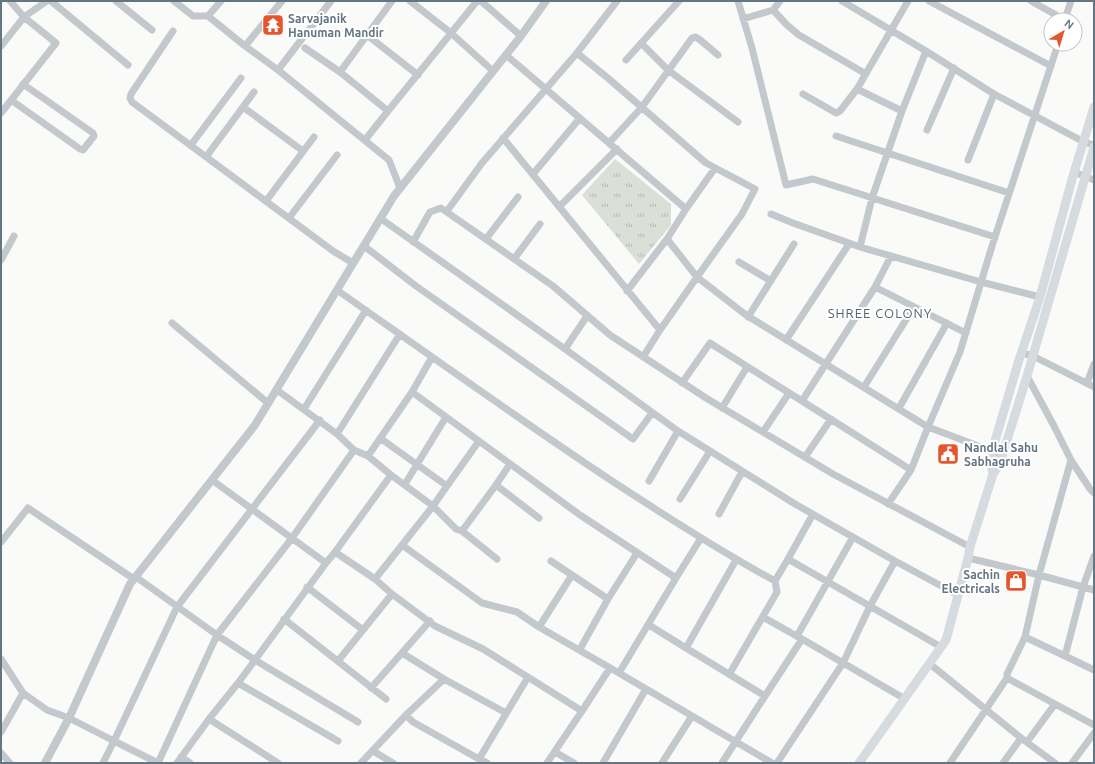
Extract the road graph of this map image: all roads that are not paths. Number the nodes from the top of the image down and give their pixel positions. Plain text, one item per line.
1 (10, 1) edge
2 (46, 1) edge
3 (51, 1) edge
4 (116, 1) edge
5 (174, 1) edge
6 (221, 1) edge
7 (282, 1) edge
8 (331, 1) edge
9 (392, 1) edge
10 (410, 1) edge
11 (477, 1) edge
12 (481, 1) edge
13 (546, 1) edge
14 (618, 1) edge
15 (678, 1) edge
16 (738, 1) edge
17 (780, 1) edge
18 (842, 1) edge
19 (908, 1) edge
20 (930, 1) edge
21 (1031, 1) edge
22 (1071, 1) edge
23 (773, 10) junction
24 (1051, 12) edge
25 (1068, 12) edge
26 (208, 16) junction
27 (24, 17) junction
28 (744, 19) junction
29 (152, 30) dead end
30 (891, 30) junction
31 (173, 31) dead end
32 (451, 33) junction
33 (367, 35) junction
34 (521, 36) junction
35 (641, 43) junction
36 (1, 46) edge
37 (245, 46) junction
38 (305, 48) dead end
39 (926, 51) junction
40 (1055, 52) edge
41 (577, 53) junction
42 (506, 55) junction
43 (718, 55) dead end
44 (626, 60) dead end
45 (128, 65) dead end
46 (1051, 66) junction
47 (954, 68) junction
48 (278, 70) junction
49 (668, 70) junction
50 (493, 71) junction
51 (340, 72) junction
52 (866, 74) junction
53 (418, 75) junction
54 (241, 78) dead end
55 (23, 84) junction
56 (546, 89) junction
57 (857, 89) junction
58 (254, 92) dead end
59 (803, 94) dead end
60 (994, 94) junction
61 (11, 100) junction
62 (243, 106) junction
63 (642, 107) junction
64 (1094, 107) edge
65 (388, 111) junction
66 (902, 111) junction
67 (1, 112) edge
68 (1034, 116) junction
69 (580, 118) junction
70 (738, 122) dead end
71 (927, 130) dead end
72 (836, 136) dead end
73 (314, 137) dead end
74 (503, 138) junction
75 (365, 140) junction
76 (1084, 142) junction
77 (609, 143) junction
78 (190, 145) junction
79 (1094, 146) edge
80 (617, 149) junction
81 (303, 151) junction
82 (888, 153) junction
83 (337, 155) dead end
84 (206, 157) junction
85 (968, 160) dead end
86 (715, 168) junction
87 (1074, 172) junction
88 (533, 174) junction
89 (1090, 178) edge
90 (400, 188) junction
91 (1009, 193) junction
92 (518, 197) dead end
93 (872, 198) junction
94 (266, 201) junction
95 (560, 206) junction
96 (686, 209) junction
97 (447, 212) junction
98 (771, 214) dead end
99 (289, 218) junction
100 (380, 218) junction
101 (540, 224) dead end
102 (14, 236) dead end
103 (995, 236) junction
104 (486, 239) junction
105 (667, 239) junction
106 (413, 242) junction
107 (794, 244) dead end
108 (848, 244) junction
109 (364, 246) junction
110 (860, 247) junction
111 (890, 256) junction
112 (514, 259) junction
113 (1, 260) edge
114 (739, 262) dead end
115 (353, 263) junction
116 (697, 277) junction
117 (771, 281) junction
118 (981, 282) junction
119 (875, 287) junction
120 (337, 290) junction
121 (627, 291) junction
122 (1040, 297) junction
123 (914, 307) junction
124 (366, 310) junction
125 (587, 316) junction
126 (748, 317) junction
127 (172, 323) dead end
128 (947, 323) junction
129 (660, 330) junction
130 (966, 333) junction
131 (400, 334) junction
132 (786, 340) junction
133 (565, 349) junction
134 (1022, 353) junction
135 (1033, 356) junction
136 (432, 357) junction
137 (643, 357) junction
138 (825, 364) junction
139 (1094, 364) edge
140 (747, 367) junction
141 (1027, 376) junction
142 (682, 383) junction
143 (1087, 383) junction
144 (864, 387) junction
145 (1094, 387) edge
146 (277, 390) junction
147 (412, 392) junction
148 (789, 393) junction
149 (802, 400) junction
150 (268, 403) junction
151 (722, 408) junction
152 (898, 408) junction
153 (304, 409) junction
154 (652, 413) junction
155 (446, 417) junction
156 (831, 419) junction
157 (320, 420) junction
158 (928, 427) junction
159 (678, 431) junction
160 (763, 432) junction
161 (337, 434) junction
162 (380, 438) junction
163 (479, 441) junction
164 (354, 450) junction
165 (710, 451) junction
166 (992, 451) junction
167 (1002, 455) junction
168 (368, 456) junction
169 (804, 457) junction
170 (1071, 460) junction
171 (510, 464) junction
172 (416, 465) junction
173 (911, 470) junction
174 (742, 472) junction
175 (993, 474) junction
176 (391, 476) junction
177 (212, 480) junction
178 (650, 481) dead end
179 (405, 484) junction
180 (496, 485) junction
181 (447, 486) junction
182 (1094, 493) edge
183 (680, 499) dead end
184 (888, 504) junction
185 (433, 506) junction
186 (253, 509) junction
187 (719, 514) dead end
188 (813, 514) junction
189 (539, 518) dead end
190 (462, 531) junction
191 (2, 537) edge
192 (853, 537) junction
193 (292, 538) junction
194 (701, 538) junction
195 (402, 545) junction
196 (970, 547) junction
197 (335, 552) junction
198 (637, 552) junction
199 (1094, 556) edge
200 (968, 558) junction
201 (497, 559) dead end
202 (788, 559) junction
203 (736, 560) junction
204 (551, 561) dead end
205 (895, 561) junction
206 (326, 563) junction
207 (1039, 574) junction
208 (572, 575) junction
209 (135, 578) junction
210 (676, 578) junction
211 (375, 579) junction
212 (775, 581) junction
213 (828, 582) junction
214 (308, 587) junction
215 (1083, 587) junction
216 (1094, 590) edge
217 (392, 594) junction
218 (958, 595) junction
219 (608, 600) junction
220 (870, 606) junction
221 (177, 607) junction
222 (763, 617) junction
223 (284, 619) junction
224 (430, 621) junction
225 (649, 625) junction
226 (539, 627) junction
227 (363, 630) junction
228 (217, 635) junction
229 (799, 637) junction
230 (1025, 637) junction
231 (941, 647) junction
232 (686, 648) junction
233 (580, 649) junction
234 (402, 653) junction
235 (1065, 656) junction
236 (1, 659) edge
237 (255, 660) junction
238 (338, 661) junction
239 (843, 663) junction
240 (930, 664) junction
241 (610, 668) junction
242 (1094, 670) edge
243 (619, 673) junction
244 (730, 673) junction
245 (528, 677) junction
246 (1007, 678) junction
247 (444, 679) junction
248 (238, 683) junction
249 (371, 688) junction
250 (646, 689) junction
251 (23, 693) junction
252 (766, 696) junction
253 (386, 698) dead end
254 (905, 699) junction
255 (1055, 704) junction
256 (582, 710) junction
257 (986, 710) junction
258 (506, 713) junction
259 (406, 716) junction
260 (692, 716) junction
261 (69, 718) junction
262 (209, 719) junction
263 (358, 722) dead end
264 (1094, 725) edge
265 (1, 732) edge
266 (1094, 733) edge
267 (1024, 740) junction
268 (114, 741) junction
269 (338, 741) dead end
270 (736, 742) junction
271 (373, 751) junction
272 (555, 752) junction
273 (1, 753) edge
274 (479, 759) junction
275 (179, 760) edge
276 (10, 763) edge
277 (45, 763) edge
278 (103, 763) edge
279 (158, 763) edge
280 (190, 763) edge
281 (278, 763) edge
282 (361, 763) edge
283 (393, 763) edge
284 (487, 763) edge
285 (547, 763) edge
286 (574, 763) edge
287 (603, 763) edge
288 (662, 763) edge
289 (722, 763) edge
290 (772, 763) edge
291 (777, 763) edge
292 (859, 763) edge
293 (950, 763) edge
294 (1003, 763) edge
295 (1055, 763) edge
296 (1072, 763) edge

1 - 27 street
2 - 27 street
3 - 45 street
4 - 29 street
5 - 26 street
6 - 26 street
7 - 37 street
8 - 48 street
9 - 33 street
10 - 32 street
11 - 32 street
12 - 34 street
13 - 34 street
14 - 41 street
15 - 35 street
16 - 28 street
17 - 23 street
18 - 30 street
19 - 30 street
20 - 46 street
21 - 24 street
22 - 25 street
23 - 28 street
23 - 52 street
26 - 37 street
27 - 36 street
27 - 55 street
28 - 93 street
30 - 39 street
30 - 52 street
31 - 78 street
32 - 50 street
32 - 53 street
33 - 51 street
33 - 53 street
34 - 42 street
35 - 44 street
35 - 49 street
37 - 48 street
38 - 51 street
39 - 47 street
39 - 66 street
40 - 46 street
41 - 56 street
41 - 63 street
42 - 50 street
42 - 56 street
43 - 49 street
46 - 68 street
47 - 60 street
47 - 71 street
48 - 75 street
49 - 63 street
49 - 70 street
50 - 90 street
51 - 65 street
52 - 57 street
53 - 65 street
54 - 78 street
55 - 61 street
55 - 61 street
56 - 69 street
56 - 74 street
57 - 59 street
57 - 66 street
58 - 62 street
60 - 68 street
60 - 85 street
61 - 67 street
62 - 81 street
62 - 84 street
63 - 77 street
63 - 86 street
64 - 76 main road
65 - 75 street
66 - 82 street
68 - 76 street
68 - 91 street
69 - 77 street
69 - 88 street
72 - 82 street
73 - 81 street
74 - 88 street
74 - 97 street
75 - 90 street
76 - 79 street
76 - 87 main road
77 - 80 street
78 - 84 street
79 - 89 main road
80 - 95 street
80 - 96 street
81 - 94 street
82 - 91 street
82 - 93 street
83 - 99 street
84 - 94 street
86 - 96 street
86 - 116 street
87 - 89 street
87 - 122 main road
88 - 95 street
89 - 135 main road
90 - 100 street
91 - 103 street
92 - 104 street
93 - 103 street
93 - 110 street
94 - 99 street
95 - 121 street
96 - 105 street
97 - 104 street
97 - 106 street
98 - 108 street
99 - 115 street
100 - 106 street
100 - 109 street
101 - 112 street
102 - 113 street
103 - 118 street
104 - 112 street
105 - 116 street
105 - 121 street
106 - 133 street
107 - 117 street
108 - 110 street
108 - 132 street
109 - 115 street
109 - 154 street
110 - 111 street
111 - 118 street
111 - 119 street
112 - 125 street
114 - 117 street
115 - 120 street
116 - 126 street
116 - 129 street
117 - 126 street
118 - 122 street
118 - 130 street
119 - 123 street
119 - 138 street
120 - 124 street
120 - 146 street
121 - 129 street
122 - 134 main road
123 - 128 street
123 - 144 street
124 - 131 street
124 - 153 street
125 - 133 street
125 - 137 street
126 - 132 street
127 - 150 street
128 - 130 street
128 - 152 street
129 - 137 street
130 - 158 street
131 - 136 street
131 - 161 street
132 - 138 street
133 - 154 street
134 - 135 street
134 - 166 main road
135 - 141 main road
135 - 143 street
136 - 147 street
136 - 194 street
137 - 142 street
138 - 144 street
138 - 149 street
139 - 143 street
140 - 142 street
140 - 148 street
140 - 151 street
141 - 167 main road
141 - 170 street
142 - 151 street
143 - 145 street
144 - 152 street
146 - 150 street
146 - 153 street
147 - 155 street
147 - 162 street
148 - 149 street
148 - 160 street
149 - 156 street
150 - 177 street
151 - 160 street
152 - 158 street
153 - 157 street
154 - 159 street
155 - 163 street
155 - 172 street
156 - 169 street
156 - 173 street
157 - 161 street
157 - 186 street
158 - 166 street
158 - 173 street
159 - 165 street
159 - 178 street
160 - 169 street
161 - 164 street
162 - 168 street
162 - 172 street
163 - 171 street
163 - 181 street
164 - 168 street
164 - 193 street
165 - 174 street
165 - 183 street
166 - 167 street
166 - 175 main road
167 - 175 main road
168 - 176 street
169 - 184 street
170 - 182 street
170 - 207 street
171 - 180 street
171 - 198 street
172 - 179 street
172 - 181 street
173 - 184 street
174 - 187 street
174 - 188 street
175 - 196 main road
176 - 179 street
176 - 197 street
177 - 186 street
177 - 209 street
179 - 185 street
180 - 189 street
180 - 190 street
181 - 185 street
184 - 196 street
185 - 190 street
185 - 195 street
186 - 193 street
186 - 221 street
188 - 192 street
188 - 202 street
190 - 201 street
191 - 209 street
192 - 205 street
192 - 213 street
193 - 206 street
193 - 228 street
194 - 203 street
194 - 210 street
195 - 211 street
195 - 226 street
196 - 200 main road
197 - 206 street
197 - 211 street
198 - 210 street
198 - 219 street
199 - 215 street
200 - 207 street
200 - 218 main road
202 - 212 street
202 - 213 street
203 - 212 street
203 - 232 street
204 - 208 street
205 - 218 street
205 - 220 street
206 - 214 street
207 - 215 street
207 - 230 street
208 - 219 street
208 - 226 street
209 - 221 street
209 - 261 street
210 - 225 street
211 - 217 street
212 - 222 street
213 - 220 street
213 - 229 street
214 - 223 street
214 - 227 street
215 - 216 street
215 - 235 street
217 - 224 street
217 - 227 street
218 - 231 main road
219 - 233 street
220 - 231 street
220 - 239 street
221 - 228 street
221 - 268 street
222 - 229 street
222 - 244 street
223 - 237 street
223 - 238 street
224 - 234 street
224 - 245 street
225 - 232 street
225 - 243 street
226 - 233 street
227 - 238 street
228 - 237 street
228 - 279 street
229 - 239 street
229 - 252 street
230 - 235 street
230 - 246 street
231 - 240 main road
232 - 244 street
233 - 241 street
234 - 247 street
234 - 249 street
235 - 242 street
236 - 251 street
237 - 248 street
237 - 263 street
238 - 249 street
239 - 254 street
239 - 291 street
240 - 254 main road
240 - 257 street
241 - 243 street
241 - 256 street
243 - 250 street
244 - 252 street
245 - 256 street
245 - 258 street
246 - 255 street
246 - 257 street
247 - 258 street
247 - 259 street
248 - 262 street
248 - 269 street
249 - 253 street
250 - 260 street
250 - 287 street
251 - 261 street
251 - 265 street
252 - 270 street
254 - 292 main road
255 - 264 street
255 - 267 street
256 - 272 street
257 - 267 street
257 - 293 street
258 - 274 street
259 - 271 street
259 - 274 street
260 - 270 street
260 - 288 street
261 - 268 street
261 - 277 street
262 - 275 street
262 - 281 street
266 - 296 street
267 - 294 street
267 - 295 street
268 - 278 street
268 - 279 street
270 - 289 street
270 - 290 street
271 - 282 street
271 - 283 street
272 - 285 street
272 - 286 street
273 - 276 street
274 - 284 street
275 - 280 street

